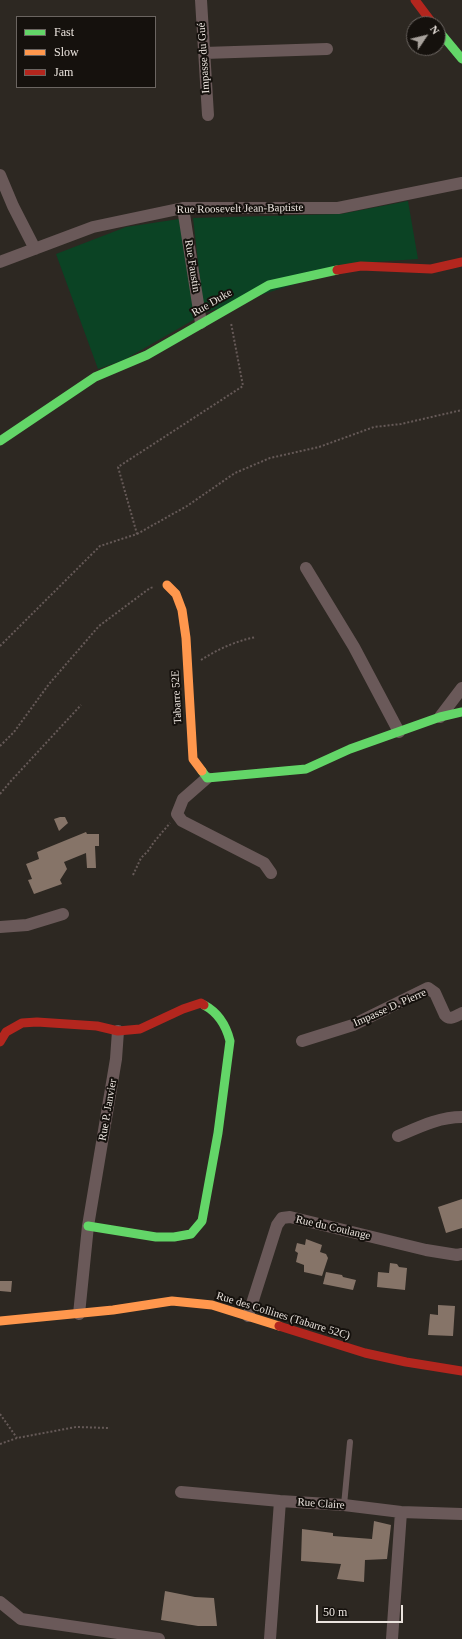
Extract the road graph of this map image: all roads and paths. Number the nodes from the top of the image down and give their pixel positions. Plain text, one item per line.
1 (201, 0) edge
2 (415, 0) edge
3 (427, 16) edge
4 (446, 40) edge
5 (327, 49) dead end
6 (204, 53) junction
7 (462, 59) edge
8 (208, 115) dead end
9 (0, 175) edge
10 (462, 183) edge
11 (183, 208) junction
12 (35, 249) junction
13 (0, 262) edge
14 (462, 262) edge
15 (228, 307) junction
16 (201, 323) junction
17 (462, 410) edge
18 (0, 441) edge
19 (137, 534) junction
20 (306, 568) dead end
21 (167, 585) joint
22 (256, 637) dead end
23 (0, 646) edge
24 (188, 668) junction
25 (462, 688) edge
26 (81, 705) dead end
27 (462, 712) edge
28 (440, 717) junction
29 (399, 732) junction
30 (0, 746) edge
31 (207, 778) junction
32 (0, 794) edge
33 (176, 814) junction
34 (271, 873) dead end
35 (133, 875) dead end
36 (63, 914) dead end
37 (0, 927) edge
38 (462, 1013) edge
39 (118, 1031) junction
40 (302, 1041) dead end
41 (0, 1042) edge
42 (462, 1116) edge
43 (398, 1136) dead end
44 (88, 1226) junction
45 (462, 1254) edge
46 (79, 1314) junction
47 (248, 1316) junction
48 (0, 1321) edge
49 (462, 1371) edge
50 (0, 1414) edge
51 (110, 1428) dead end
52 (17, 1438) junction
53 (350, 1442) dead end
54 (0, 1444) edge
55 (181, 1492) dead end
56 (280, 1501) junction
57 (344, 1505) junction
58 (401, 1512) junction
59 (462, 1514) edge
60 (0, 1602) edge
61 (159, 1639) edge
62 (270, 1639) edge
63 (392, 1639) edge

1 - 6 street, Impasse du Gué
2 - 3 street
4 - 7 street
5 - 6 street
6 - 8 street, Impasse du Gué
9 - 12 street
10 - 11 street, Rue Roosevelt Jean-Baptiste
11 - 12 street, Rue Roosevelt Jean-Baptiste
11 - 16 street, Rue Faustin
12 - 13 street, Rue Roosevelt Jean-Baptiste
14 - 15 street, Rue Duke
15 - 16 street, Rue Duke
15 - 19 path
16 - 18 street, Rue Duke
17 - 19 path
19 - 23 path
20 - 29 street
21 - 24 street, Tabarre 52E
21 - 30 path
22 - 24 path
24 - 31 street, Tabarre 52E
25 - 28 street
26 - 32 path
27 - 28 street
28 - 29 street
29 - 31 street
31 - 33 street
33 - 34 street
33 - 35 path
36 - 37 street
38 - 40 street, Impasse D. Pierre
39 - 41 street
39 - 44 street, Rue P. Janvier
39 - 44 street
42 - 43 street
44 - 46 street, Rue P. Janvier
45 - 47 street, Rue du Coulange
46 - 47 street, Rue des Collines (Tabarre 52C)
46 - 48 street, Rue des Collines (Tabarre 52C)
47 - 49 street, Rue des Collines (Tabarre 52C)
50 - 52 path
51 - 52 path
52 - 54 path
53 - 57 lane
55 - 56 street, Rue Claire
56 - 57 street, Rue Claire
56 - 62 street
57 - 58 street, Rue Claire
58 - 59 street, Rue Claire
58 - 63 street
60 - 61 street

